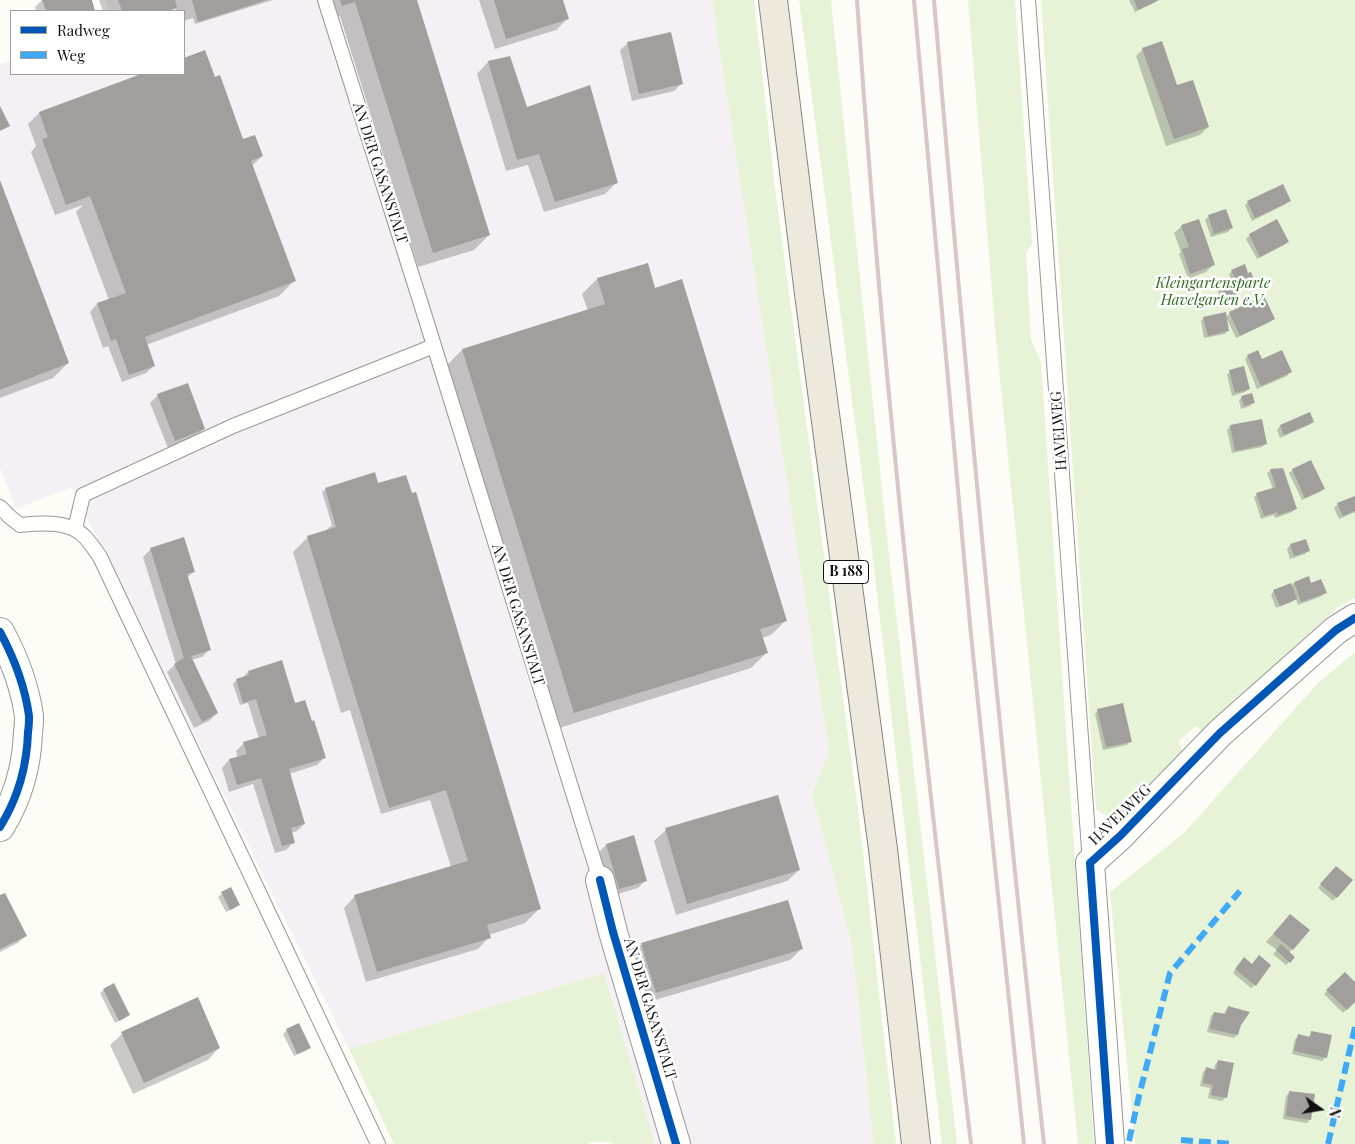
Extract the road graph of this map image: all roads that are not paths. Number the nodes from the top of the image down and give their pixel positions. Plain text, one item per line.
1 (325, 0) edge
2 (773, 0) edge
3 (1028, 0) edge
4 (434, 346) junction
5 (0, 507) edge
6 (75, 529) junction
7 (1355, 618) edge
8 (0, 632) edge
9 (0, 827) edge
10 (1090, 863) junction
11 (600, 880) joint
12 (378, 1144) edge
13 (676, 1144) edge
14 (916, 1144) edge
15 (1110, 1144) edge

1 - 4 lane, AN DER GASANSTALT
2 - 14 main road, B 188
3 - 10 lane, HAVELWEG
4 - 6 lane
4 - 11 lane, AN DER GASANSTALT
5 - 6 lane
6 - 12 lane
7 - 10 street, HAVELWEG
8 - 9 street
10 - 15 street, HAVELWEG
11 - 13 street, AN DER GASANSTALT

